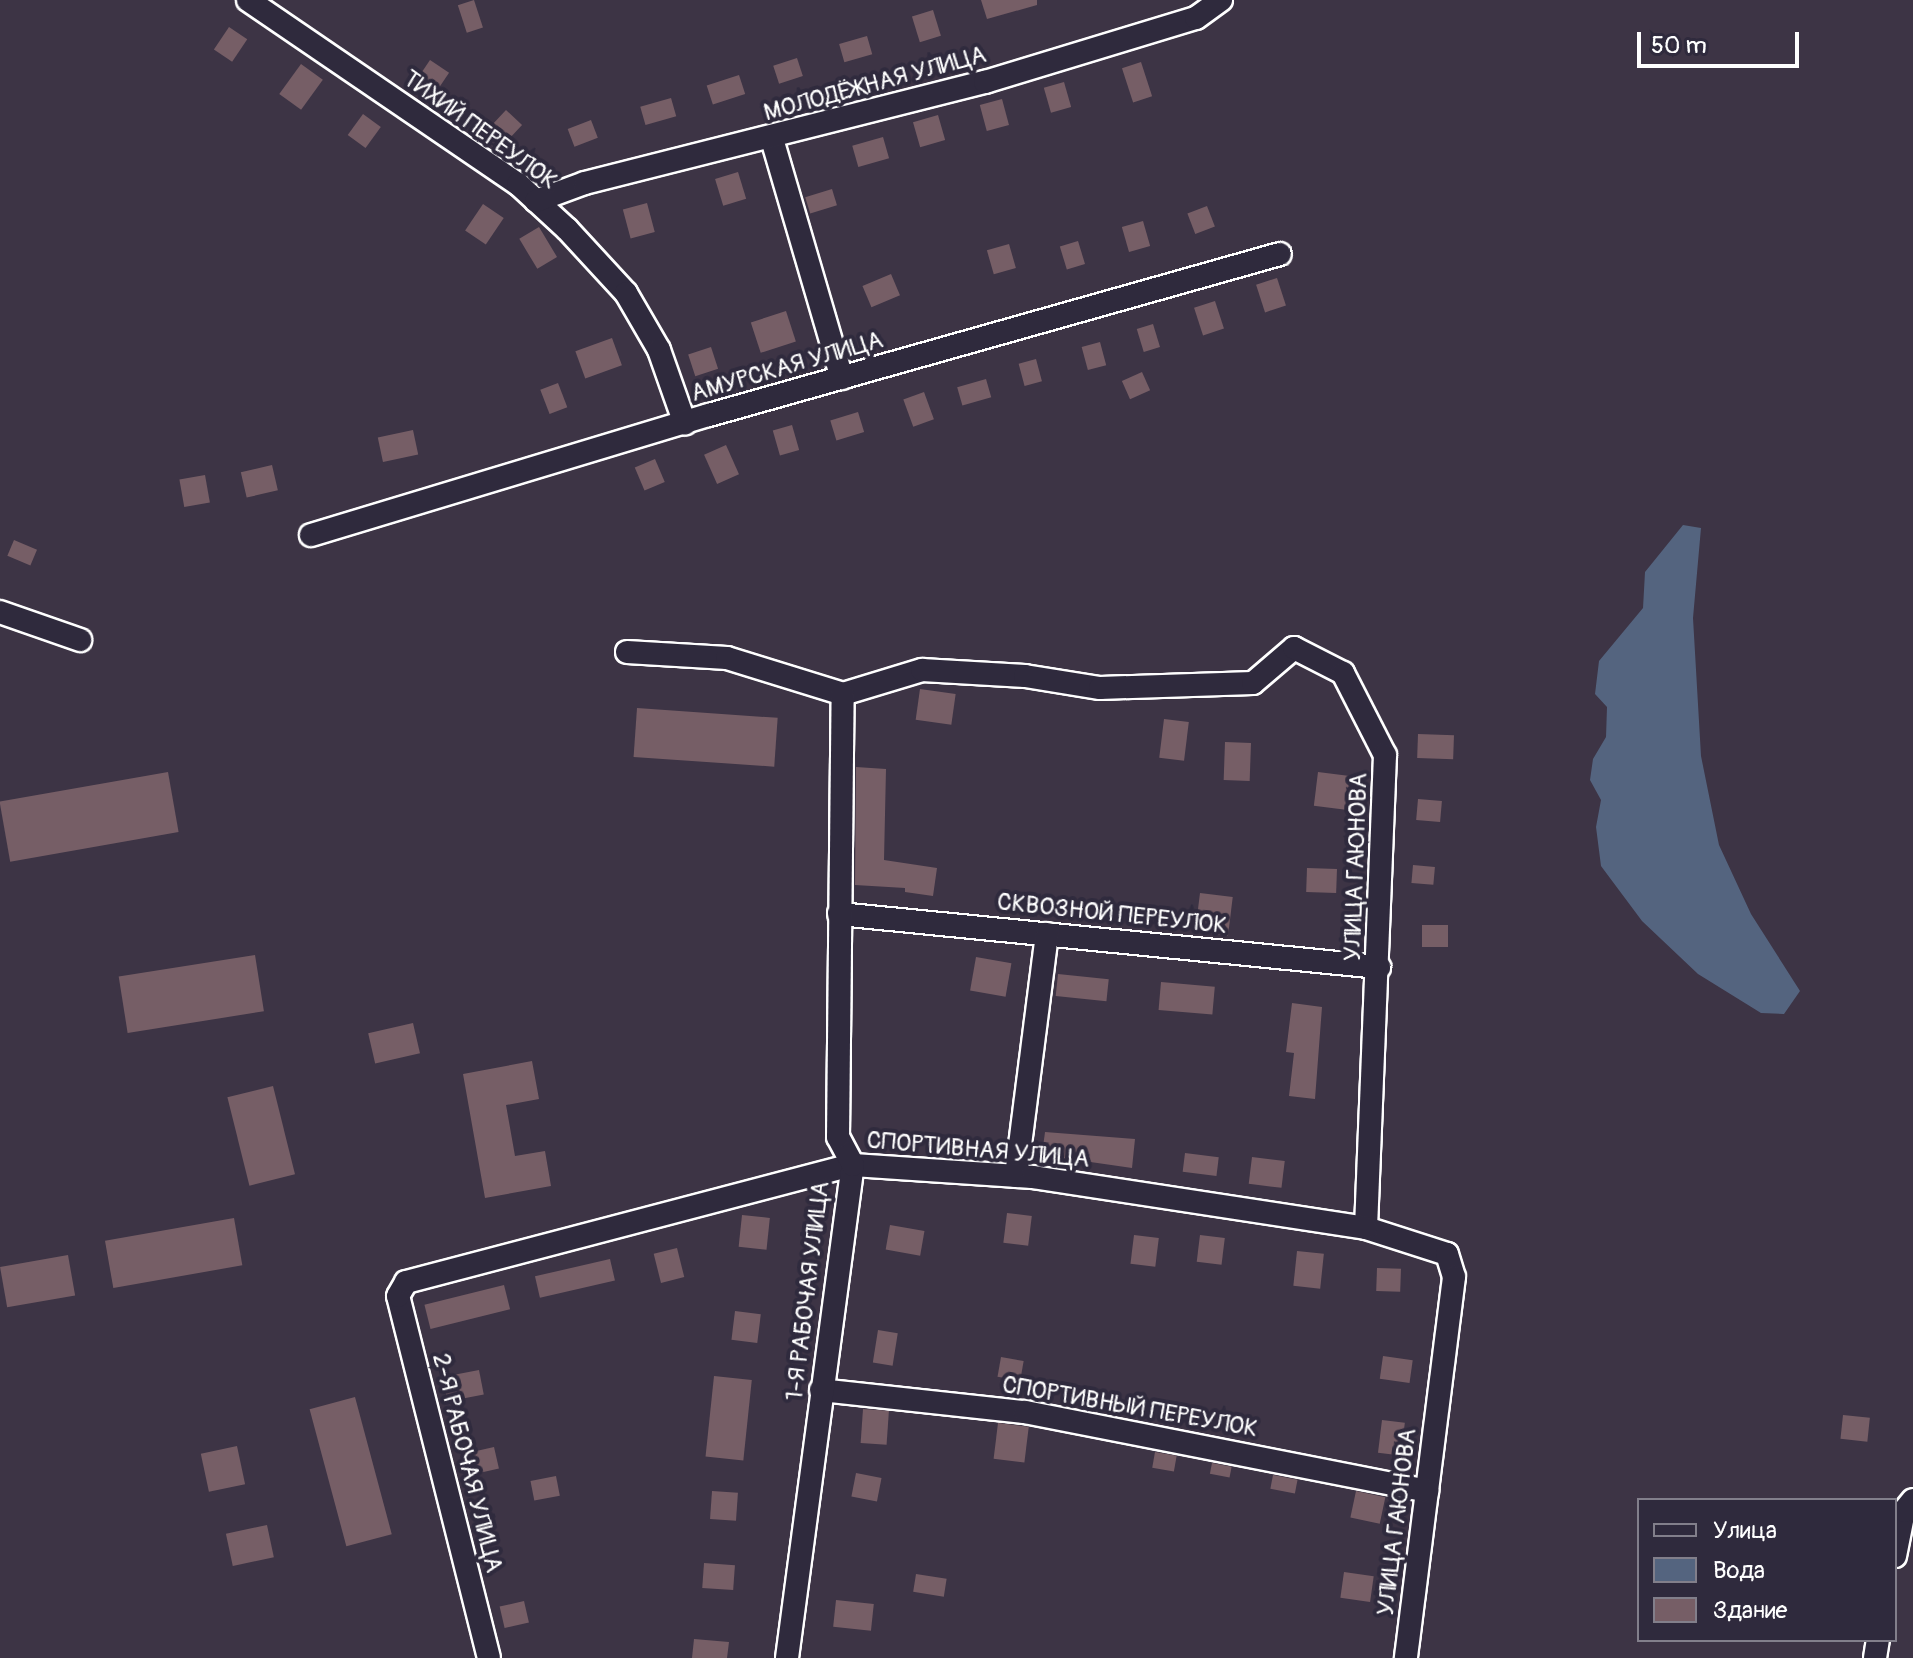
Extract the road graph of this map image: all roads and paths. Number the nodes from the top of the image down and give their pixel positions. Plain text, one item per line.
1 (248, 0) edge
2 (1221, 0) edge
3 (772, 139) junction
4 (536, 201) junction
5 (1280, 254) dead end
6 (842, 378) junction
7 (685, 424) junction
8 (311, 535) dead end
9 (0, 612) edge
10 (80, 640) dead end
11 (627, 652) dead end
12 (843, 694) junction
13 (839, 914) junction
14 (1047, 934) junction
15 (1379, 967) junction
16 (853, 1165) junction
17 (1016, 1176) junction
18 (1366, 1228) junction
19 (406, 1282) joint
20 (821, 1390) junction
21 (1427, 1491) junction
22 (1910, 1508) edge
23 (1897, 1550) edge
24 (489, 1658) edge
25 (787, 1658) edge
26 (1406, 1658) edge

1 - 4 street, ТИХИЙ ПЕРЕУЛОК
2 - 3 street, МОЛОДЁЖНАЯ УЛИЦА
3 - 4 street, МОЛОДЁЖНАЯ УЛИЦА
3 - 6 street
4 - 7 street, ТИХИЙ ПЕРЕУЛОК
5 - 6 street, АМУРСКАЯ УЛИЦА
6 - 7 street, АМУРСКАЯ УЛИЦА
7 - 8 street, АМУРСКАЯ УЛИЦА
9 - 10 street
11 - 12 street
12 - 13 street, 1-Я РАБОЧАЯ УЛИЦА
12 - 15 street, УЛИЦА ГАЮНОВА
13 - 14 street, СКВОЗНОЙ ПЕРЕУЛОК
13 - 16 street, 1-Я РАБОЧАЯ УЛИЦА
14 - 15 street, СКВОЗНОЙ ПЕРЕУЛОК
14 - 17 street
15 - 18 street, УЛИЦА ГАЮНОВА
16 - 17 street, СПОРТИВНАЯ УЛИЦА
16 - 19 street, СПОРТИВНАЯ УЛИЦА
16 - 20 street, 1-Я РАБОЧАЯ УЛИЦА
17 - 18 street, СПОРТИВНАЯ УЛИЦА
18 - 21 street, УЛИЦА ГАЮНОВА
19 - 24 street, 2-Я РАБОЧАЯ УЛИЦА
20 - 21 street, СПОРТИВНЫЙ ПЕРЕУЛОК
20 - 25 street, 1-Я РАБОЧАЯ УЛИЦА
21 - 26 street, УЛИЦА ГАЮНОВА
22 - 23 street

